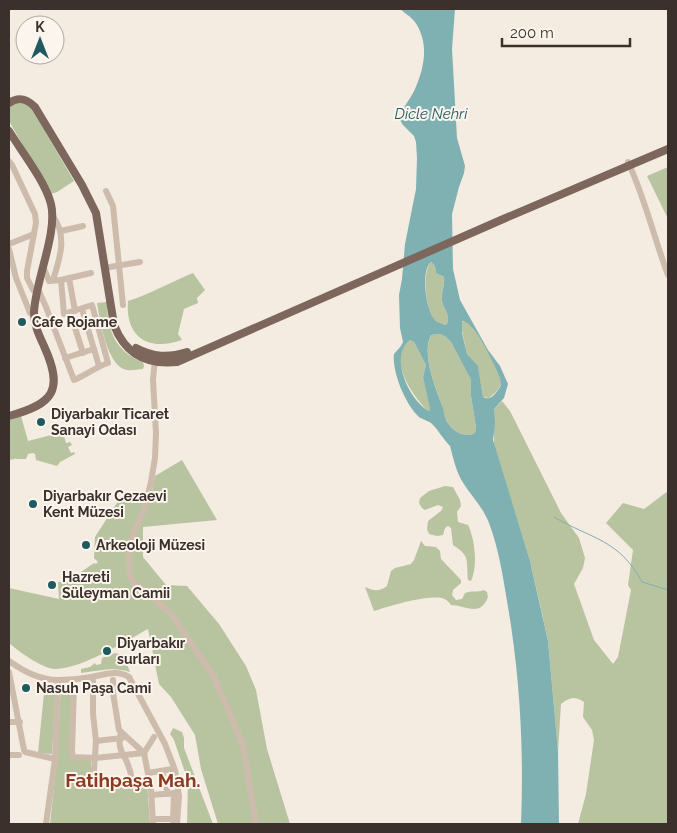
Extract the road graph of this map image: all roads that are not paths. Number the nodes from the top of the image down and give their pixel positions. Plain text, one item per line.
1 (9, 97) edge
2 (9, 103) edge
3 (9, 131) edge
4 (9, 140) edge
5 (668, 144) edge
6 (668, 149) edge
7 (9, 161) edge
8 (629, 164) junction
9 (16, 174) junction
10 (9, 177) edge
11 (106, 191) dead end
12 (52, 215) junction
13 (83, 226) dead end
14 (61, 231) junction
15 (34, 234) junction
16 (9, 244) edge
17 (9, 249) edge
18 (140, 262) dead end
19 (43, 265) junction
20 (119, 266) junction
21 (110, 267) junction
22 (91, 273) dead end
23 (668, 275) edge
24 (69, 278) junction
25 (53, 280) junction
26 (61, 280) junction
27 (35, 290) junction
28 (123, 305) dead end
29 (76, 310) junction
30 (30, 313) junction
31 (94, 349) junction
32 (83, 353) junction
33 (66, 358) junction
34 (155, 359) junction
35 (99, 366) junction
36 (9, 411) edge
37 (9, 416) edge
38 (9, 661) edge
39 (9, 672) edge
40 (58, 680) junction
41 (114, 680) dead end
42 (92, 681) dead end
43 (74, 686) dead end
44 (12, 702) edge
45 (9, 722) edge
46 (20, 722) junction
47 (122, 736) junction
48 (154, 737) dead end
49 (96, 741) junction
50 (22, 754) junction
51 (144, 754) junction
52 (9, 755) edge
53 (123, 756) junction
54 (95, 758) junction
55 (55, 759) junction
56 (172, 769) dead end
57 (162, 771) junction
58 (148, 776) junction
59 (132, 781) junction
60 (172, 794) junction
61 (151, 795) junction
62 (153, 822) edge
63 (175, 822) edge
64 (46, 824) edge
65 (256, 824) edge

1 - 21 main road
2 - 34 main road
3 - 12 main road
4 - 27 main road
5 - 8 main road
6 - 8 main road
7 - 9 street
8 - 23 street
8 - 34 main road
9 - 10 street
9 - 15 street
11 - 20 street
12 - 14 street
12 - 19 main road
13 - 14 street
14 - 25 street
15 - 16 street
15 - 27 street
17 - 30 street
18 - 20 street
19 - 25 street
19 - 27 main road
20 - 21 street
20 - 28 street
21 - 34 main road
22 - 24 street
24 - 26 street
24 - 29 street
25 - 26 street
26 - 29 street
27 - 30 main road
27 - 33 street
27 - 37 main road
29 - 31 street
29 - 32 street
29 - 35 street
30 - 36 main road
31 - 32 street
31 - 35 street
32 - 33 street
33 - 35 street
34 - 65 street
38 - 40 street
39 - 44 street
40 - 55 street
40 - 63 street
41 - 47 street
42 - 49 street
43 - 54 street
44 - 46 street
45 - 46 street
46 - 50 street
47 - 49 street
47 - 51 street
47 - 53 street
48 - 51 street
49 - 54 street
50 - 52 street
50 - 55 street
51 - 53 street
51 - 58 street
53 - 54 street
53 - 59 street
54 - 59 street
55 - 64 street
56 - 57 street
57 - 58 street
57 - 60 street
58 - 59 street
58 - 61 street
60 - 61 street
60 - 63 street
61 - 62 street
62 - 63 street

